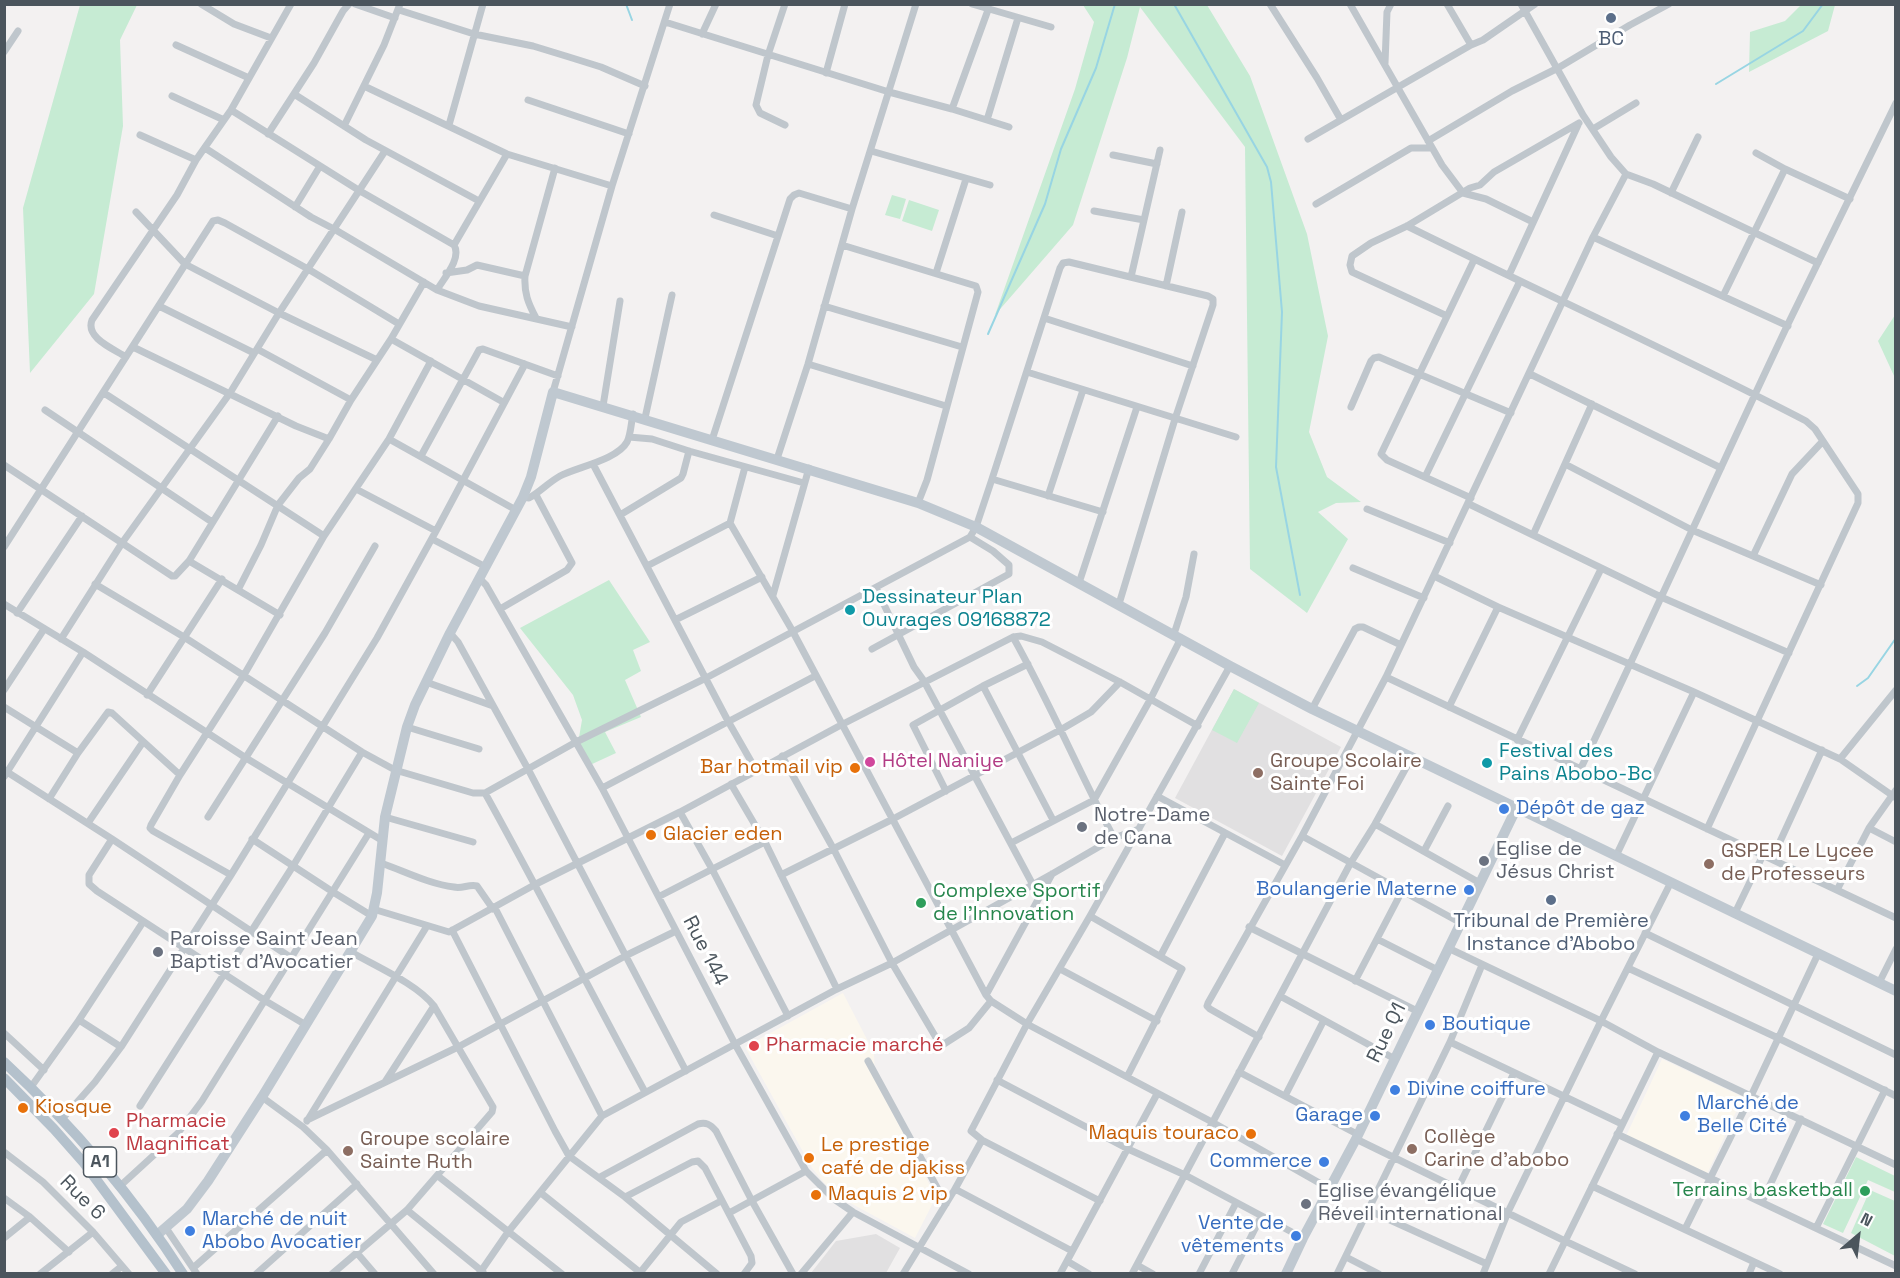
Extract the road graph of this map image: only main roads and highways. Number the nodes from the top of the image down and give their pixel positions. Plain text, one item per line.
1 (4, 1062) edge
2 (4, 1078) edge
3 (191, 1272) edge
4 (166, 1274) edge

1 - 3 main road, A1
2 - 4 main road, A1

